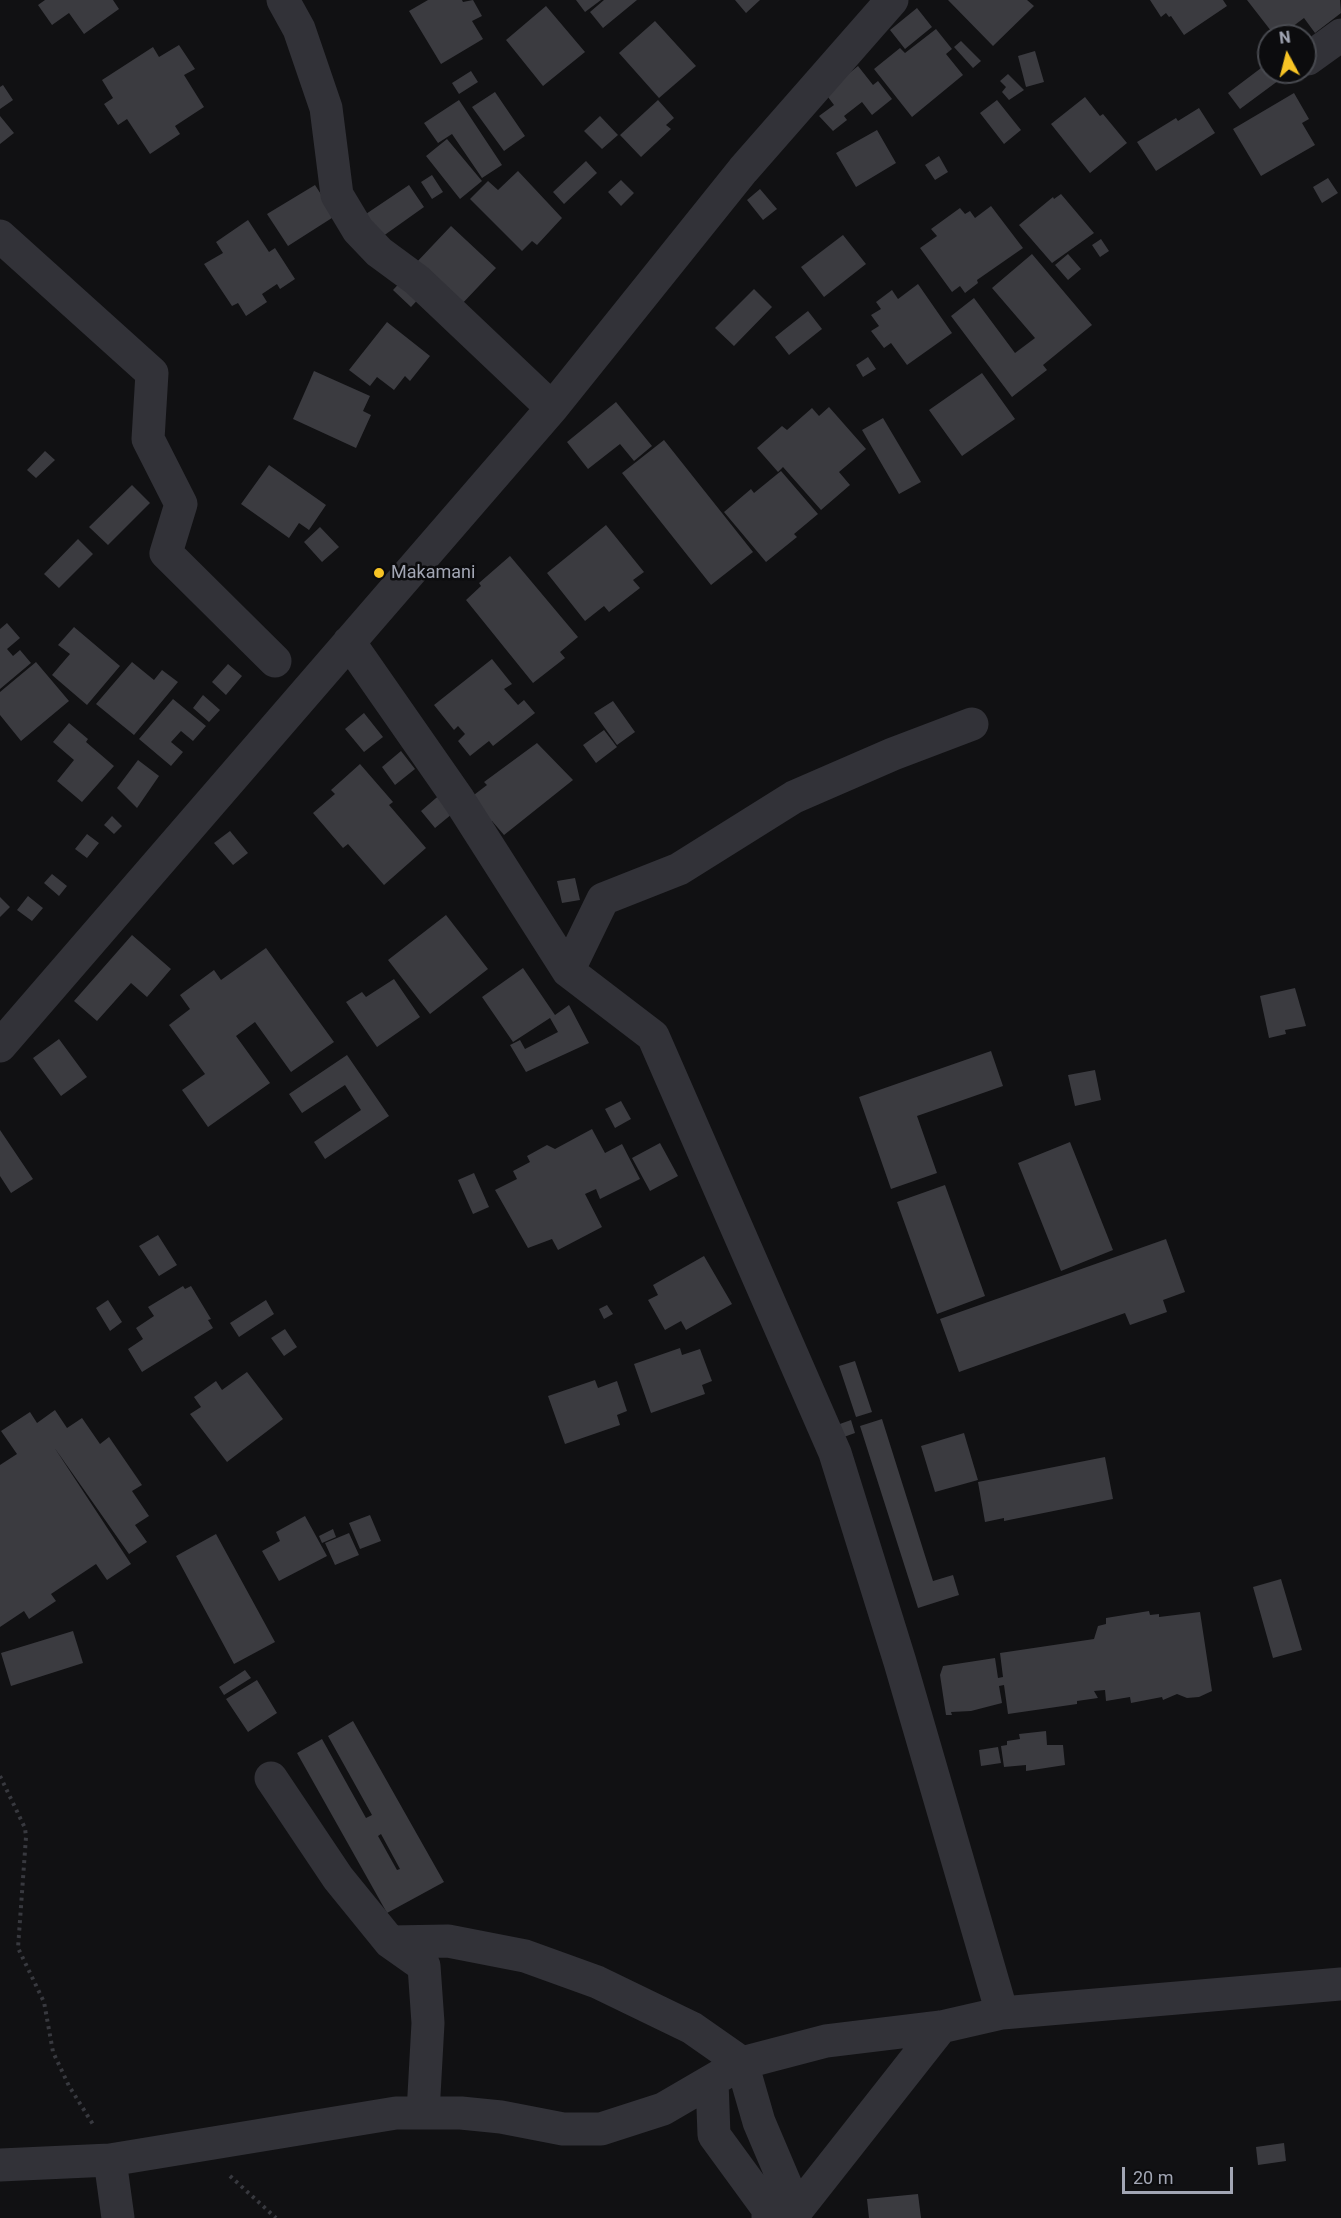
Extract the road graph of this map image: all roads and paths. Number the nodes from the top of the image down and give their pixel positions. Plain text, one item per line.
1 (282, 0) edge
2 (892, 0) edge
3 (1341, 35) edge
4 (1317, 52) edge
5 (0, 236) edge
6 (552, 408) junction
7 (350, 642) junction
8 (275, 661) dead end
9 (972, 724) dead end
10 (568, 971) junction
11 (0, 1046) edge
12 (0, 1776) edge
13 (271, 1778) dead end
14 (390, 1942) junction
15 (1341, 1984) edge
16 (1002, 2013) junction
17 (941, 2027) junction
18 (742, 2063) junction
19 (712, 2081) junction
20 (423, 2113) junction
21 (198, 2144) junction
22 (110, 2160) junction
23 (0, 2165) edge
24 (785, 2217) edge
25 (118, 2218) edge
26 (276, 2218) edge

1 - 6 street
2 - 6 street
3 - 4 street
5 - 8 street
6 - 7 street
7 - 10 street
7 - 11 street
9 - 10 street
10 - 16 street
12 - 22 path
13 - 14 street
14 - 18 street
14 - 20 street
15 - 16 street
16 - 17 street
17 - 18 street
17 - 24 street
18 - 19 street
18 - 24 street
19 - 20 street
19 - 24 street
20 - 21 street
21 - 22 street
21 - 26 path
22 - 23 street
22 - 25 street

